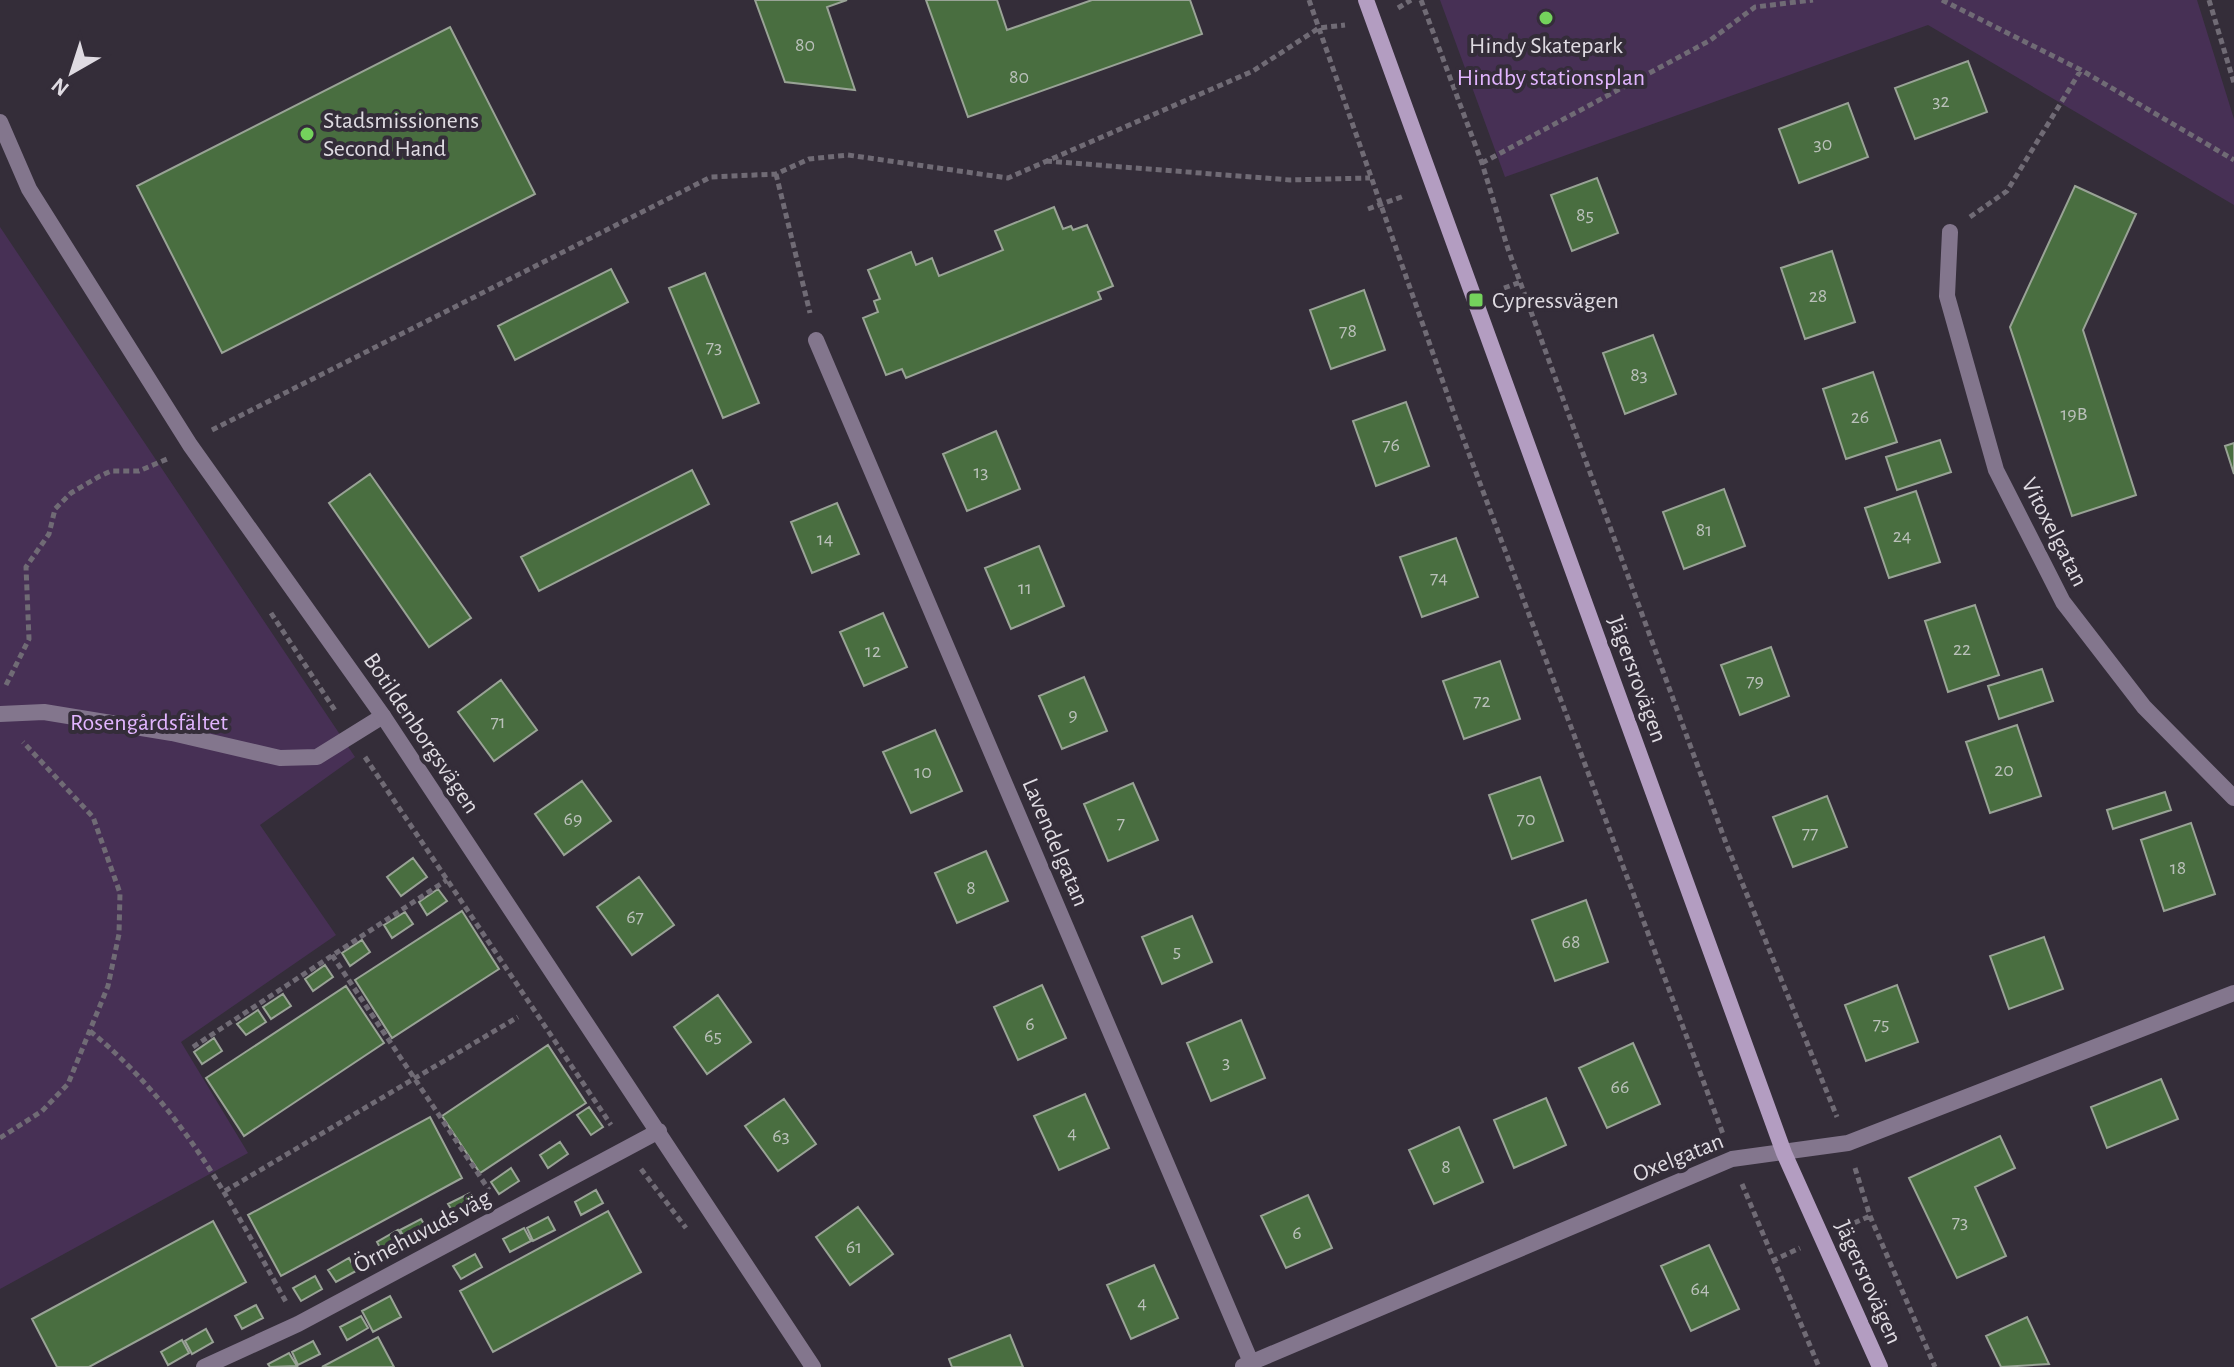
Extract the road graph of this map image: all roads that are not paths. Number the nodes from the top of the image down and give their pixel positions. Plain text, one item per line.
1 (1366, 0) edge
2 (0, 122) edge
3 (1950, 232) road end
4 (816, 340) road end
5 (0, 714) edge
6 (383, 716) junction
7 (2234, 798) edge
8 (2234, 993) edge
9 (659, 1131) junction
10 (1784, 1153) junction
11 (1249, 1366) edge
12 (204, 1367) edge
13 (813, 1367) edge
14 (1880, 1367) edge

1 - 10 street, Jägersrovägen
2 - 6 street, Botildenborgsvägen
3 - 7 street, Vitoxelgatan
4 - 11 street, Lavendelgatan
5 - 6 street
6 - 9 street, Botildenborgsvägen
8 - 10 street, Oxelgatan
9 - 12 street, Örnehuvuds väg
9 - 13 street, Botildenborgsvägen
10 - 11 street, Oxelgatan
10 - 14 street, Jägersrovägen

